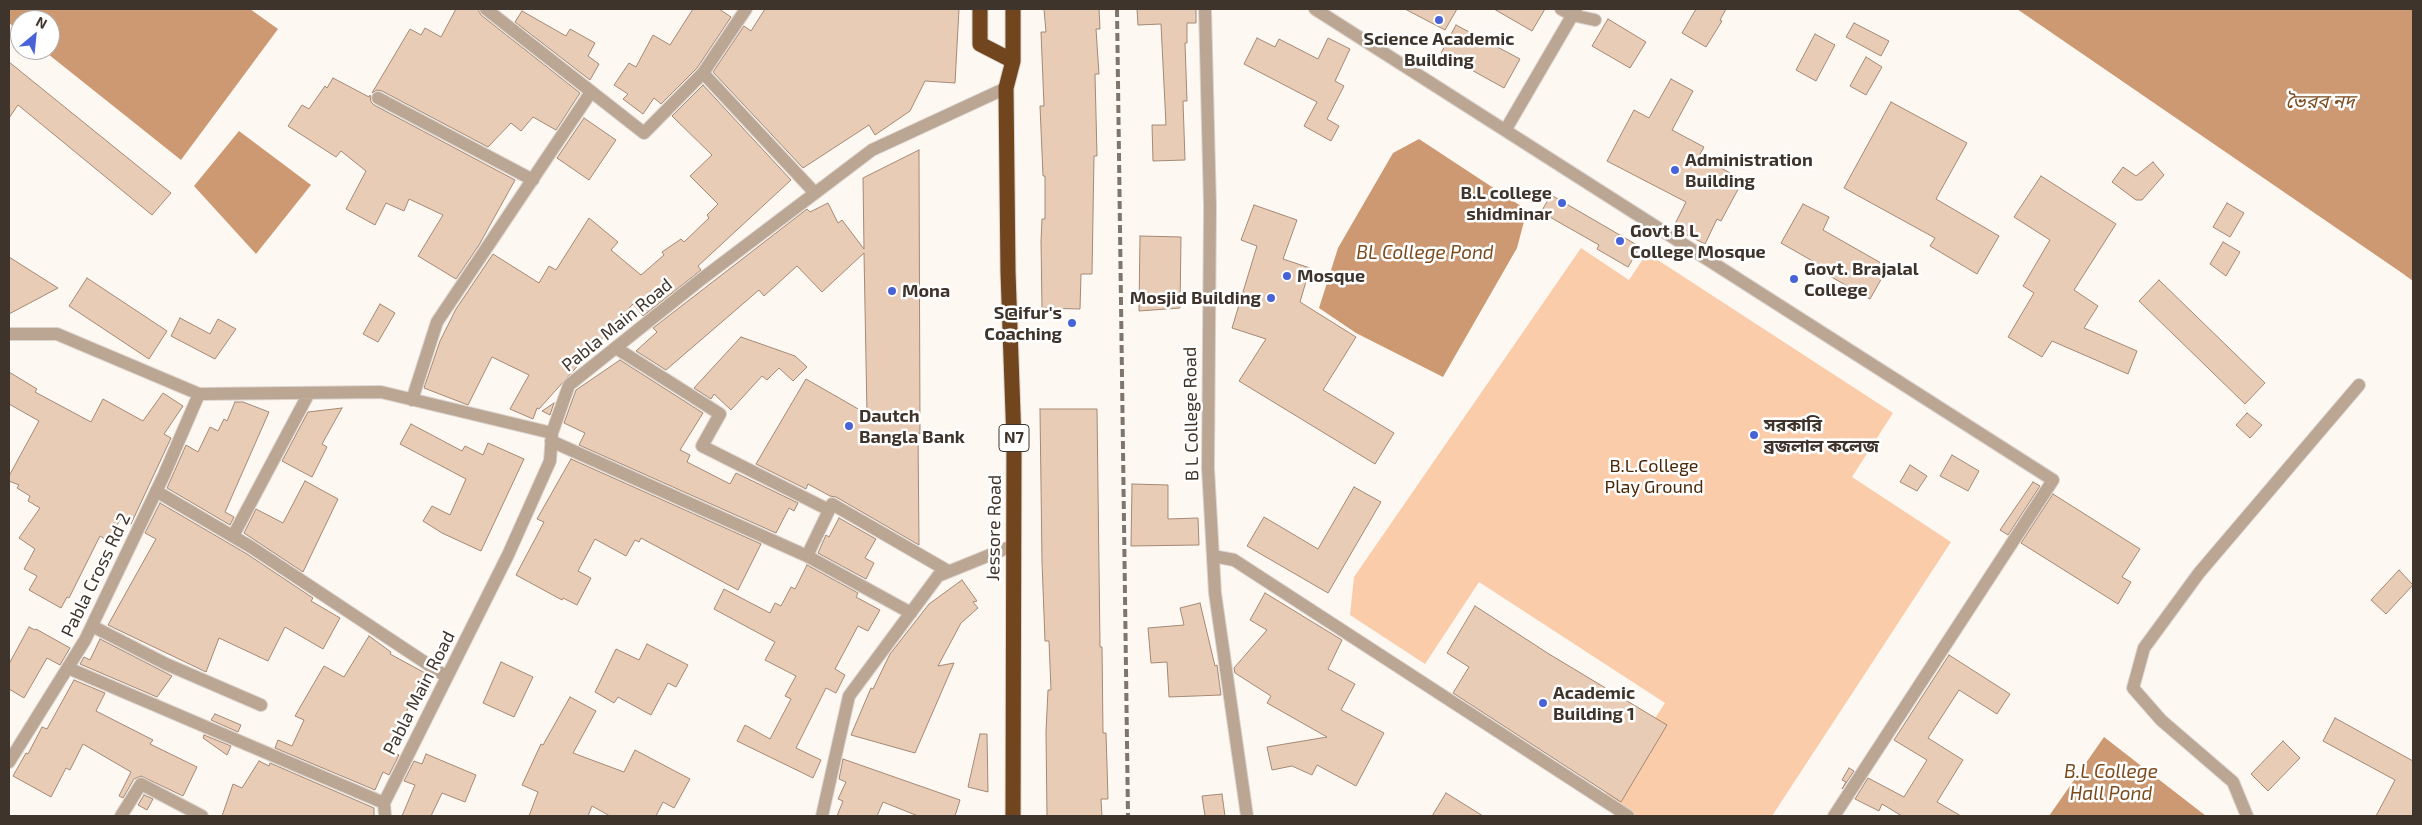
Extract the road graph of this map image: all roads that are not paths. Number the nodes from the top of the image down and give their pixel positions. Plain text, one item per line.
1 (486, 9) edge
2 (746, 9) edge
3 (980, 9) edge
4 (1013, 9) edge
5 (1205, 9) edge
6 (1315, 9) edge
7 (1570, 11) edge
8 (1595, 20) dead end
9 (1013, 61) junction
10 (703, 73) junction
11 (1006, 88) junction
12 (591, 92) junction
13 (378, 98) dead end
14 (1506, 129) junction
15 (533, 180) junction
16 (815, 193) junction
17 (9, 334) edge
18 (616, 348) junction
19 (2359, 385) dead end
20 (309, 393) junction
21 (199, 394) junction
22 (412, 400) junction
23 (551, 437) junction
24 (156, 491) junction
25 (829, 510) junction
26 (233, 536) junction
27 (1012, 546) junction
28 (807, 556) junction
29 (1213, 556) junction
30 (948, 571) junction
31 (911, 612) junction
32 (92, 626) junction
33 (68, 668) junction
34 (447, 677) junction
35 (262, 705) dead end
36 (9, 762) edge
37 (384, 803) junction
38 (121, 816) edge
39 (202, 816) edge
40 (385, 816) edge
41 (822, 816) edge
42 (1013, 816) edge
43 (1247, 816) edge
44 (1628, 816) edge
45 (1834, 816) edge
46 (2248, 816) edge

1 - 12 street
2 - 10 street
3 - 9 highway
4 - 9 highway, Jessore Road / N7
5 - 29 street, B L College Road
6 - 14 street
7 - 8 street
7 - 14 street
9 - 11 highway, Jessore Road / N7
10 - 12 street
10 - 16 street
11 - 16 street, Pabla Main Road
11 - 27 highway, Jessore Road / N7
12 - 15 street
13 - 15 street
14 - 45 street
15 - 22 street
16 - 18 street, Pabla Main Road
17 - 21 street
18 - 23 street, Pabla Main Road
18 - 25 street
19 - 46 street
20 - 21 street
20 - 22 street
20 - 26 street
21 - 24 street, Pabla Cross Rd 2
22 - 23 street
23 - 28 street
23 - 34 street, Pabla Main Road
24 - 26 street
24 - 32 street, Pabla Cross Rd 2
25 - 28 street
25 - 30 street
26 - 34 street
27 - 30 street
27 - 42 highway, Jessore Road / N7
28 - 31 street
29 - 43 street, B L College Road
29 - 44 street
30 - 31 street
31 - 41 street
32 - 33 street, Pabla Cross Rd 2
32 - 35 street
33 - 36 street, Pabla Cross Rd 2
33 - 37 street
34 - 37 street, Pabla Main Road
37 - 40 street
38 - 39 street

